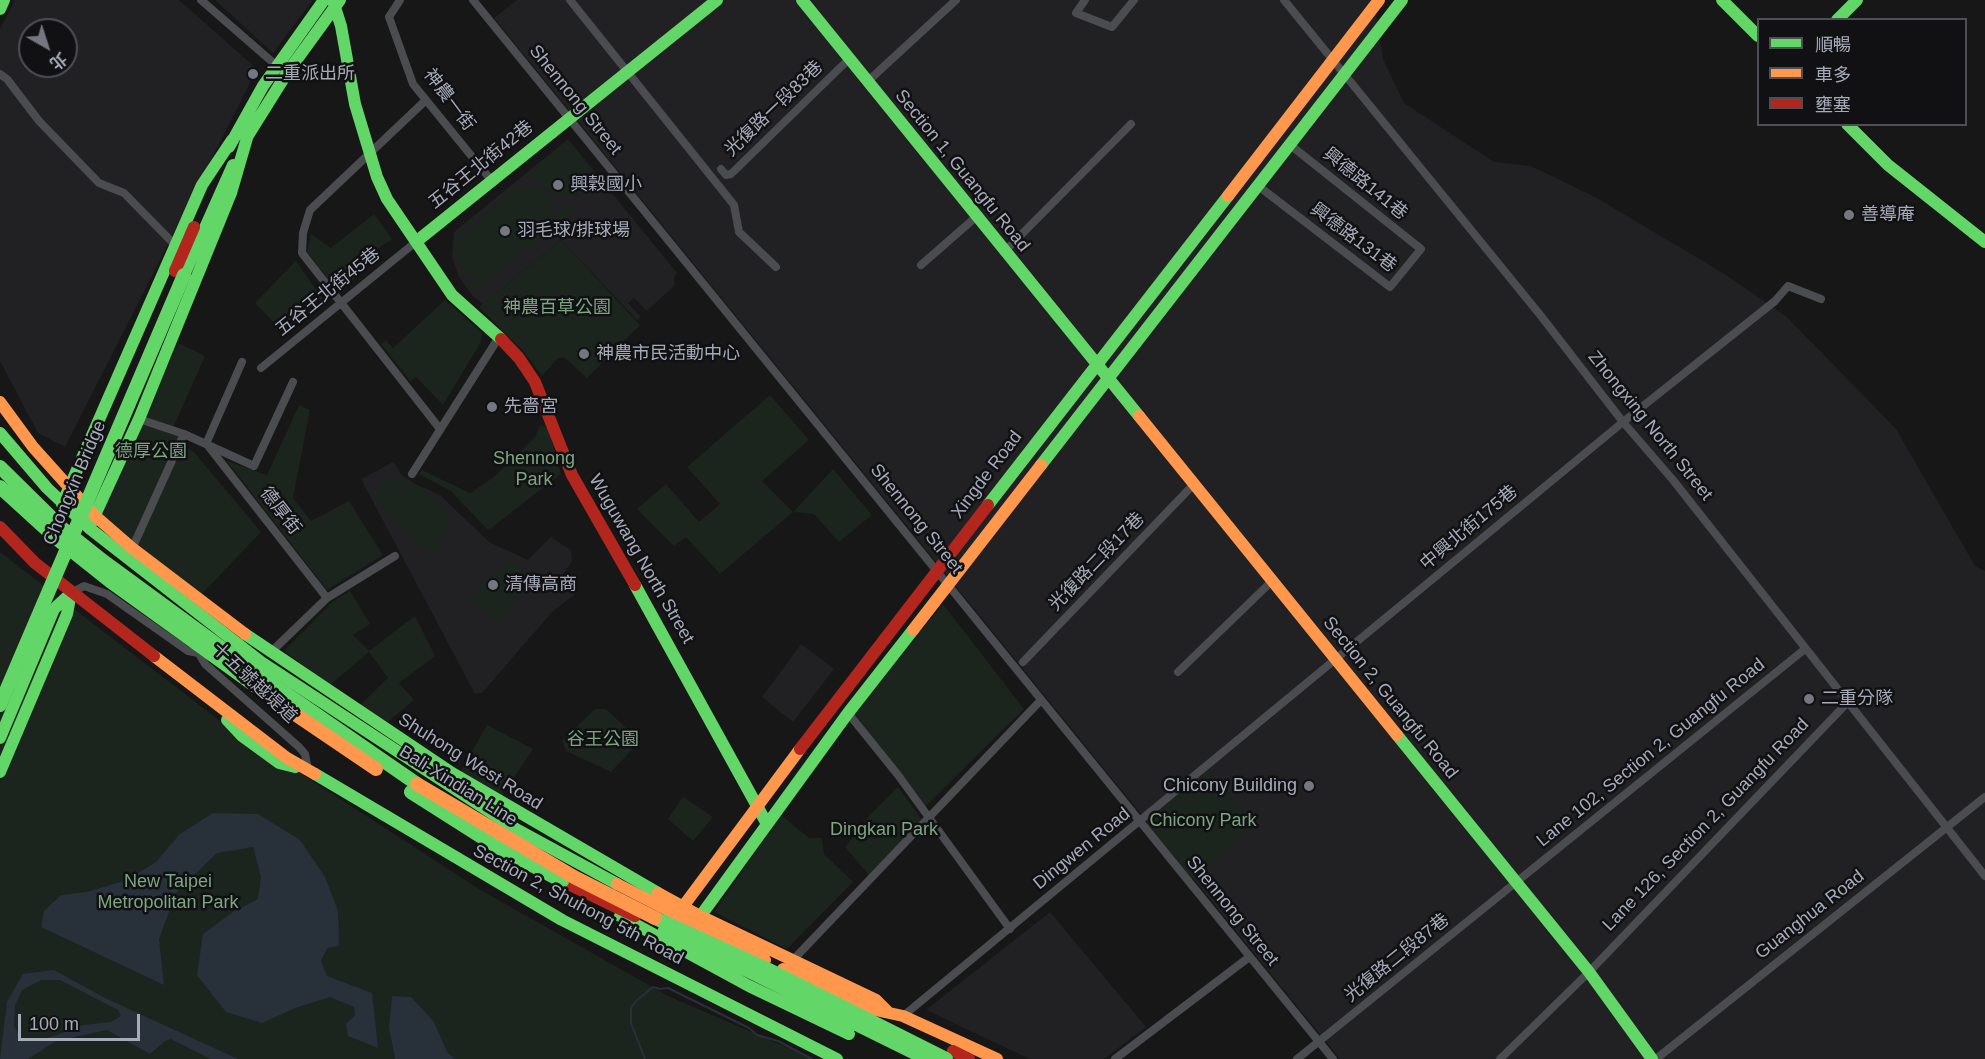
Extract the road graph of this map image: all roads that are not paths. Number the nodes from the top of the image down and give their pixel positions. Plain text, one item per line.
1 (4, 0) edge
2 (201, 0) edge
3 (400, 0) edge
4 (473, 0) edge
5 (570, 0) edge
6 (717, 0) edge
7 (802, 0) edge
8 (956, 0) edge
9 (1085, 0) edge
10 (1134, 0) edge
11 (1284, 0) edge
12 (1379, 0) edge
13 (1402, 0) edge
14 (1722, 0) edge
15 (1857, 0) edge
16 (333, 2) edge
17 (0, 9) edge
18 (1839, 18) edge
19 (1757, 35) edge
20 (849, 58) junction
21 (1331, 59) junction
22 (277, 66) junction
23 (627, 71) junction
24 (0, 74) edge
25 (1343, 74) junction
26 (867, 82) junction
27 (426, 100) junction
28 (569, 118) junction
29 (1131, 124) dead end
30 (1849, 126) edge
31 (249, 131) junction
32 (232, 140) junction
33 (1289, 144) junction
34 (370, 150) junction
35 (722, 169) dead end
36 (491, 180) junction
37 (1257, 185) junction
38 (976, 217) junction
39 (417, 241) junction
40 (1985, 242) edge
41 (176, 246) junction
42 (1421, 249) joint
43 (1004, 252) junction
44 (921, 265) dead end
45 (776, 267) dead end
46 (179, 273) junction
47 (1821, 298) dead end
48 (341, 303) junction
49 (499, 337) junction
50 (242, 362) dead end
51 (1095, 364) junction
52 (261, 368) dead end
53 (1108, 378) junction
54 (293, 382) dead end
55 (0, 402) edge
56 (139, 419) junction
57 (1623, 422) junction
58 (440, 429) junction
59 (0, 433) edge
60 (184, 434) junction
61 (207, 444) junction
62 (0, 468) edge
63 (412, 474) dead end
64 (1194, 484) junction
65 (0, 487) edge
66 (68, 489) junction
67 (62, 504) junction
68 (92, 521) junction
69 (0, 527) edge
70 (104, 540) junction
71 (129, 553) junction
72 (395, 556) dead end
73 (937, 571) junction
74 (1272, 580) junction
75 (950, 586) junction
76 (71, 593) junction
77 (327, 598) junction
78 (1805, 649) junction
79 (198, 653) junction
80 (270, 653) junction
81 (1336, 660) junction
82 (1023, 662) dead end
83 (1178, 672) dead end
84 (0, 683) edge
85 (1041, 700) junction
86 (1848, 702) junction
87 (0, 705) edge
88 (848, 713) junction
89 (349, 714) junction
90 (0, 738) edge
91 (308, 770) junction
92 (0, 772) edge
93 (1985, 797) edge
94 (756, 805) junction
95 (929, 819) junction
96 (1141, 823) junction
97 (767, 824) junction
98 (1948, 828) junction
99 (1985, 876) edge
100 (562, 881) junction
101 (1517, 883) junction
102 (680, 912) junction
103 (697, 921) junction
104 (1010, 929) junction
105 (1248, 958) junction
106 (792, 961) junction
107 (1589, 972) junction
108 (833, 1002) junction
109 (888, 1012) junction
110 (903, 1016) junction
111 (1318, 1042) junction
112 (993, 1058) edge
113 (837, 1059) edge
114 (901, 1059) edge
115 (926, 1059) edge
116 (946, 1059) edge
117 (969, 1059) edge
118 (1115, 1059) edge
119 (1297, 1059) edge
120 (1333, 1059) edge
121 (1500, 1059) edge
122 (1654, 1059) edge

1 - 17 main road
2 - 22 street
3 - 27 street, 神農一街
4 - 28 street, Shennong Street
5 - 23 street
6 - 23 main road, 五谷王北街42巷
7 - 20 main road, Section 1, Guangfu Road
8 - 26 street
9 - 10 street
11 - 21 street, Zhongxing North Street
12 - 21 main road, Xingde Road
13 - 25 main road, Xingde Road
14 - 19 main road
15 - 18 main road
16 - 22 main road
16 - 31 main road
16 - 34 main road, Wuguwang North Street
20 - 26 main road, Section 1, Guangfu Road
20 - 35 street, 光復路一段83巷
21 - 25 street, Zhongxing North Street
21 - 51 main road, Xingde Road
22 - 32 main road
23 - 28 main road, 五谷王北街42巷
23 - 45 street
24 - 41 street
25 - 33 main road, Xingde Road
25 - 57 street, Zhongxing North Street
26 - 38 main road, Section 1, Guangfu Road
27 - 34 street
27 - 36 street, 神農一街
28 - 36 main road, 五谷王北街42巷
28 - 73 street, Shennong Street
29 - 43 street
30 - 40 main road
31 - 46 main road
31 - 56 main road
32 - 41 main road
32 - 46 main road
33 - 37 main road, Xingde Road
33 - 42 street, 興德路141巷
34 - 39 main road, Wuguwang North Street
34 - 48 street
36 - 39 main road, 五谷王北街42巷
37 - 42 street, 興德路131巷
37 - 53 main road, Xingde Road
38 - 43 main road, Section 1, Guangfu Road
38 - 44 street
39 - 48 street, 五谷王北街45巷
39 - 49 main road, Wuguwang North Street
41 - 66 main road
43 - 51 main road, Section 1, Guangfu Road
46 - 84 main road, Chongxin Bridge, bridge
46 - 87 main road, Chongxin Bridge, bridge
47 - 57 street, 中興北街175巷
48 - 52 street, 五谷王北街45巷
48 - 58 street
49 - 58 street
49 - 94 main road, Wuguwang North Street
50 - 61 street
51 - 53 main road, Section 2, Guangfu Road
51 - 73 main road, Xingde Road
53 - 64 main road, Section 2, Guangfu Road
53 - 75 main road, Xingde Road
54 - 61 street
55 - 66 main road, Shuhong West Road
56 - 60 street
56 - 68 main road
57 - 78 street, Zhongxing North Street
57 - 81 street, 中興北街175巷
58 - 63 street
59 - 67 main road, Shuhong West Road
60 - 61 street
60 - 71 street
61 - 77 street, 德厚街
62 - 108 main road, Bali-Xindian Line, bridge
64 - 74 main road, Section 2, Guangfu Road
64 - 82 street, 光復路二段17巷
65 - 100 main road, Bali-Xindian Line, bridge
66 - 67 main road
66 - 68 main road, Shuhong West Road
67 - 68 main road, Shuhong West Road
68 - 70 main road, Shuhong West Road
68 - 71 main road, Shuhong West Road
69 - 76 main road, Section 2, Shuhong 5th Road
70 - 71 main road, Shuhong West Road
70 - 79 street
71 - 80 main road, Shuhong West Road
71 - 89 main road, Shuhong West Road
72 - 77 street
73 - 75 street, Shennong Street
73 - 94 main road, Xingde Road
74 - 81 main road, Section 2, Guangfu Road
74 - 83 street
75 - 85 street, Shennong Street
75 - 88 main road, Xingde Road
76 - 79 street, 十五號越堤道
76 - 90 main road
76 - 91 main road, Section 2, Shuhong 5th Road
76 - 92 main road
77 - 80 street
78 - 86 street, Zhongxing North Street
78 - 101 street, Lane 102, Section 2, Guangfu Road
79 - 89 street
79 - 91 street, 十五號越堤道
80 - 89 main road, Shuhong West Road
81 - 96 street, Dingwen Road
81 - 101 main road, Section 2, Guangfu Road
85 - 95 street
85 - 96 street, Shennong Street
86 - 98 street, Zhongxing North Street
86 - 107 street, Lane 126, Section 2, Guangfu Road
88 - 95 street
88 - 97 main road, Xingde Road
89 - 102 main road, Shuhong West Road
91 - 113 main road, Section 2, Shuhong 5th Road
93 - 98 street, Guanghua Road
94 - 97 main road, Wuguwang North Street
94 - 102 main road, Xingde Road
95 - 104 street
95 - 106 street
96 - 104 street, Dingwen Road
96 - 105 street, Shennong Street
97 - 103 main road, Xingde Road
98 - 99 street, Zhongxing North Street
98 - 122 street, Guanghua Road
100 - 114 main road
100 - 115 main road, Bali-Xindian Line
101 - 107 main road, Section 2, Guangfu Road
101 - 111 street, 光復路二段87巷
102 - 103 main road, Shuhong West Road
103 - 106 main road, Shuhong West Road
103 - 109 main road, Shuhong West Road
104 - 110 street, Dingwen Road
105 - 111 street, Shennong Street
105 - 118 street
106 - 109 main road, Shuhong West Road
107 - 121 street, Lane 126, Section 2, Guangfu Road
107 - 122 main road, Section 2, Guangfu Road
108 - 116 main road, Bali-Xindian Line, bridge
108 - 117 main road, bridge
109 - 110 main road, Shuhong West Road
109 - 115 street
110 - 112 main road, Shuhong West Road
111 - 119 street, 光復路二段87巷
111 - 120 street, Shennong Street

